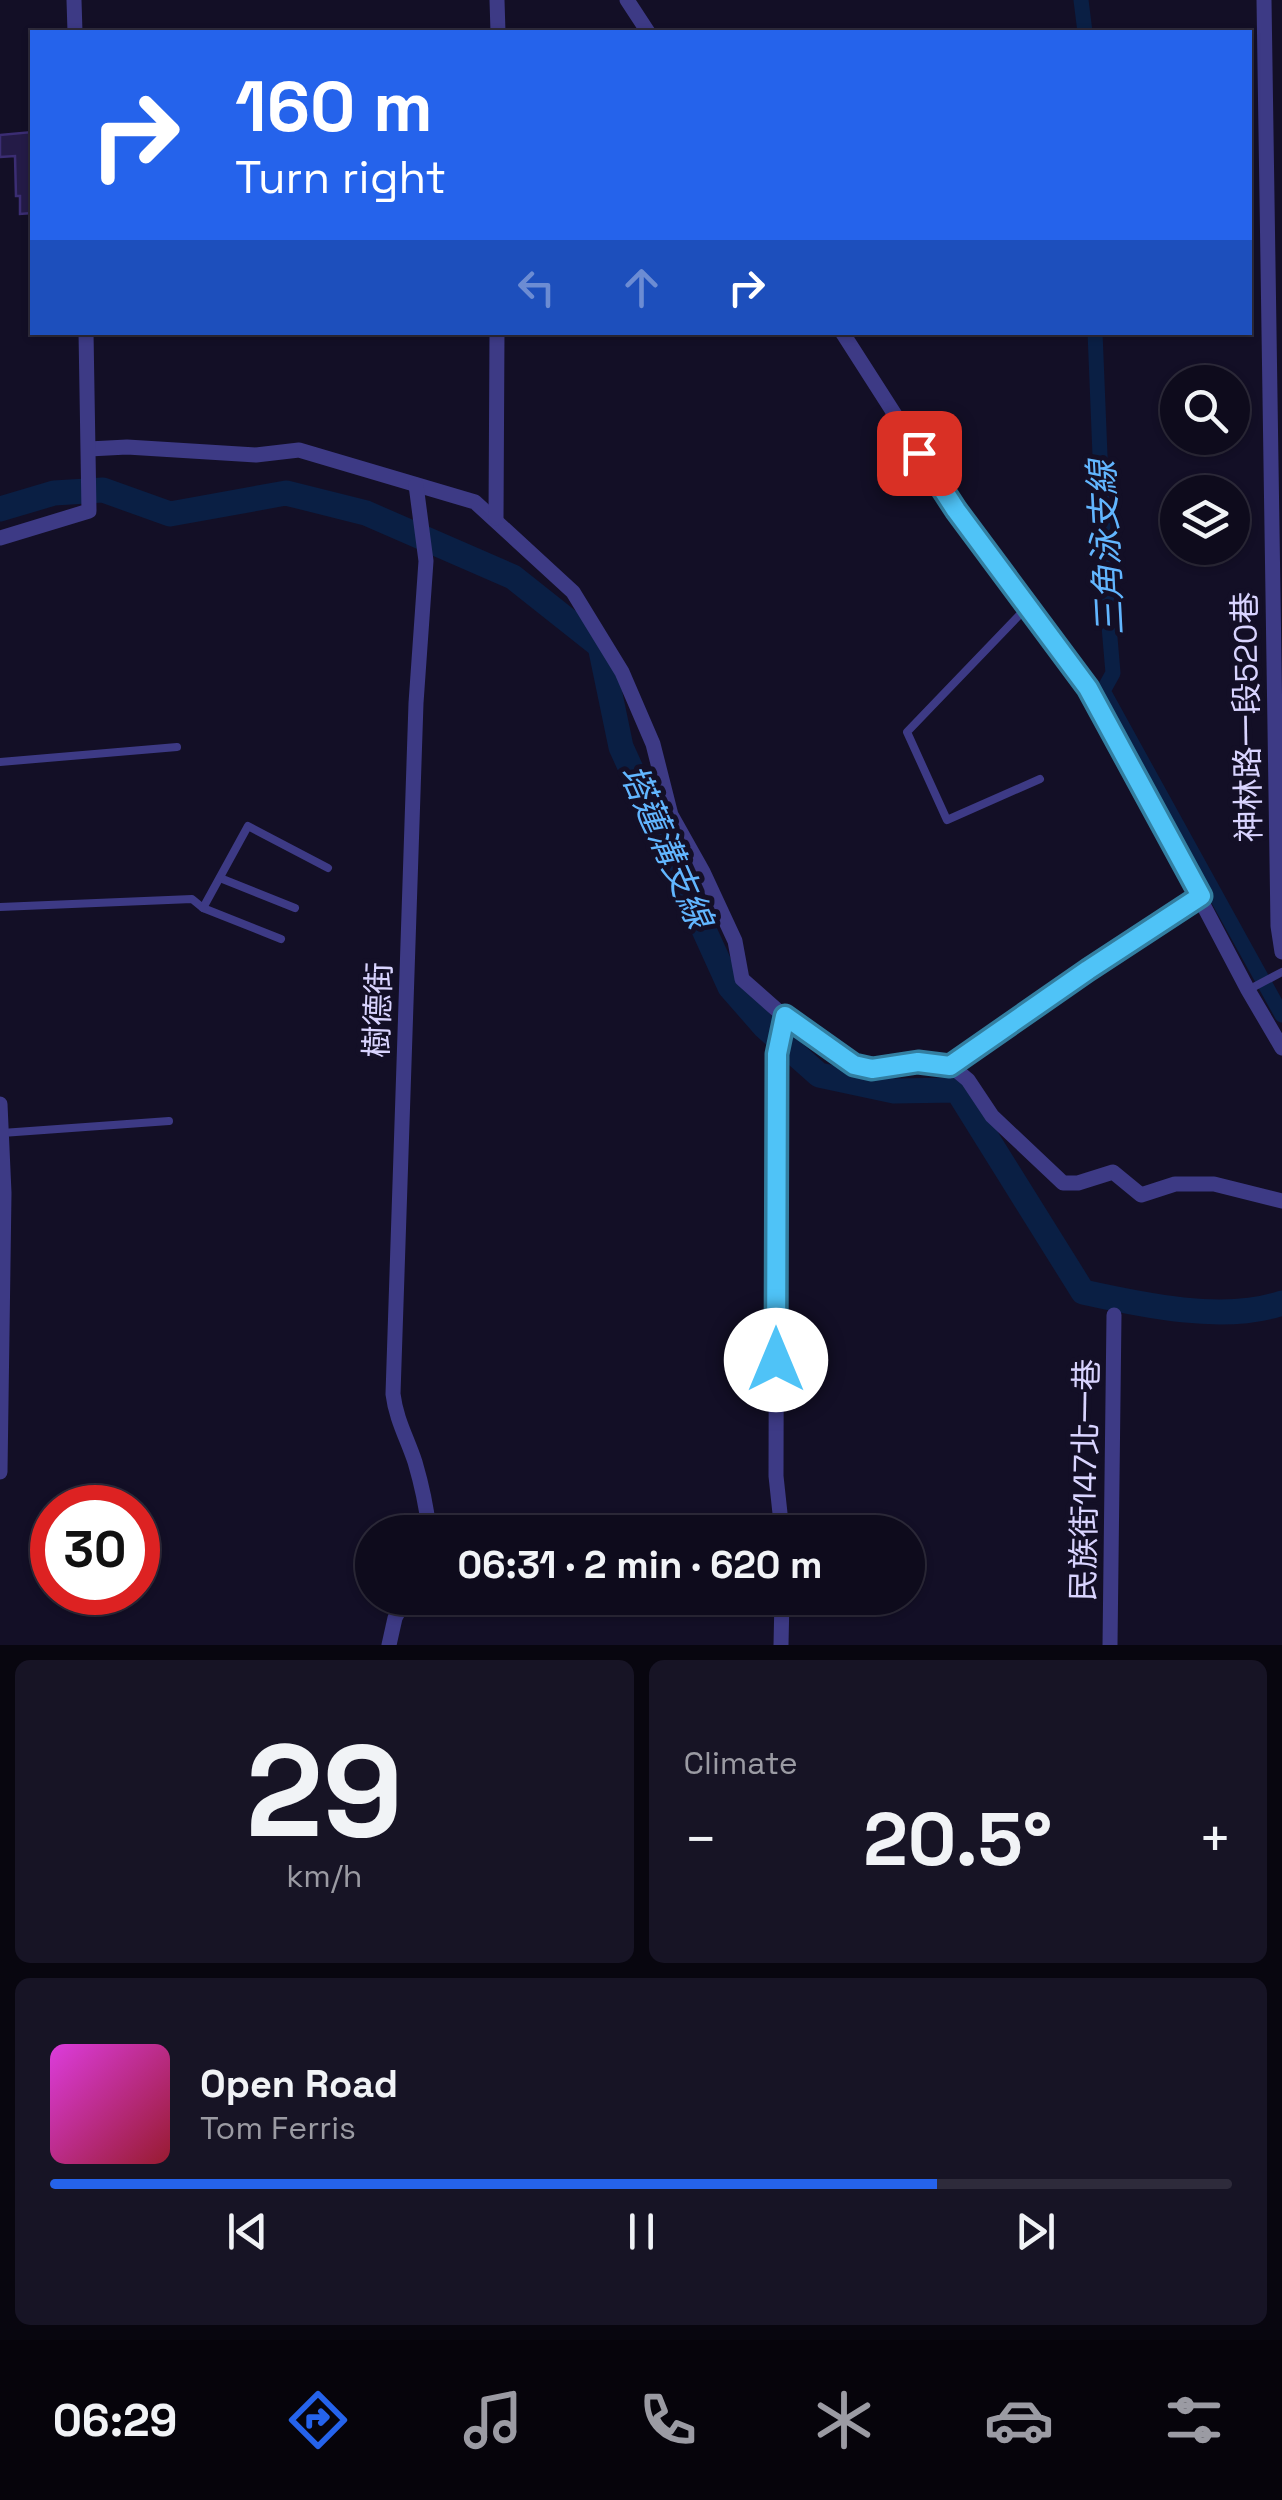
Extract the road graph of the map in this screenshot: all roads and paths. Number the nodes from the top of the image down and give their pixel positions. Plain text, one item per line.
1 (74, 0) edge
2 (498, 0) edge
3 (628, 0) edge
4 (1264, 0) edge
5 (76, 30) edge
6 (498, 30) edge
7 (647, 30) edge
8 (86, 335) edge
9 (497, 335) edge
10 (844, 335) edge
11 (1275, 356) edge
12 (89, 448) junction
13 (416, 486) junction
14 (496, 518) junction
15 (0, 538) edge
16 (1028, 606) junction
17 (177, 746) dead end
18 (0, 762) edge
19 (1040, 779) dead end
20 (328, 868) dead end
21 (220, 878) junction
22 (1201, 896) junction
23 (0, 907) edge
24 (203, 908) junction
25 (295, 908) dead end
26 (281, 939) dead end
27 (1282, 952) edge
28 (1282, 972) edge
29 (1248, 990) junction
30 (785, 1016) junction
31 (1282, 1048) edge
32 (950, 1066) junction
33 (0, 1104) edge
34 (169, 1120) dead end
35 (2, 1133) edge
36 (1282, 1200) edge
37 (2, 1257) edge
38 (1114, 1315) dead end
39 (0, 1472) edge
40 (427, 1515) edge
41 (780, 1515) edge
42 (396, 1615) edge
43 (782, 1615) edge
44 (389, 1645) edge
45 (781, 1645) edge
46 (1110, 1645) edge

1 - 5 street
2 - 6 street
3 - 7 street
4 - 11 street, 神林路一段520巷
8 - 12 street
9 - 14 street
10 - 16 street
11 - 27 street, 神林路一段520巷
12 - 13 street
12 - 15 street
13 - 14 street
13 - 40 street, 樹德街
14 - 30 street
16 - 19 lane
16 - 22 street
17 - 18 lane
20 - 21 lane
21 - 24 lane
21 - 25 lane
22 - 29 street
22 - 32 street
23 - 24 lane
24 - 26 lane
28 - 29 lane
29 - 31 street
30 - 32 street
30 - 41 street
32 - 36 street
33 - 35 street
34 - 35 lane
35 - 37 street
37 - 39 street
38 - 46 street, 民族街147北一巷
42 - 44 street
43 - 45 street

